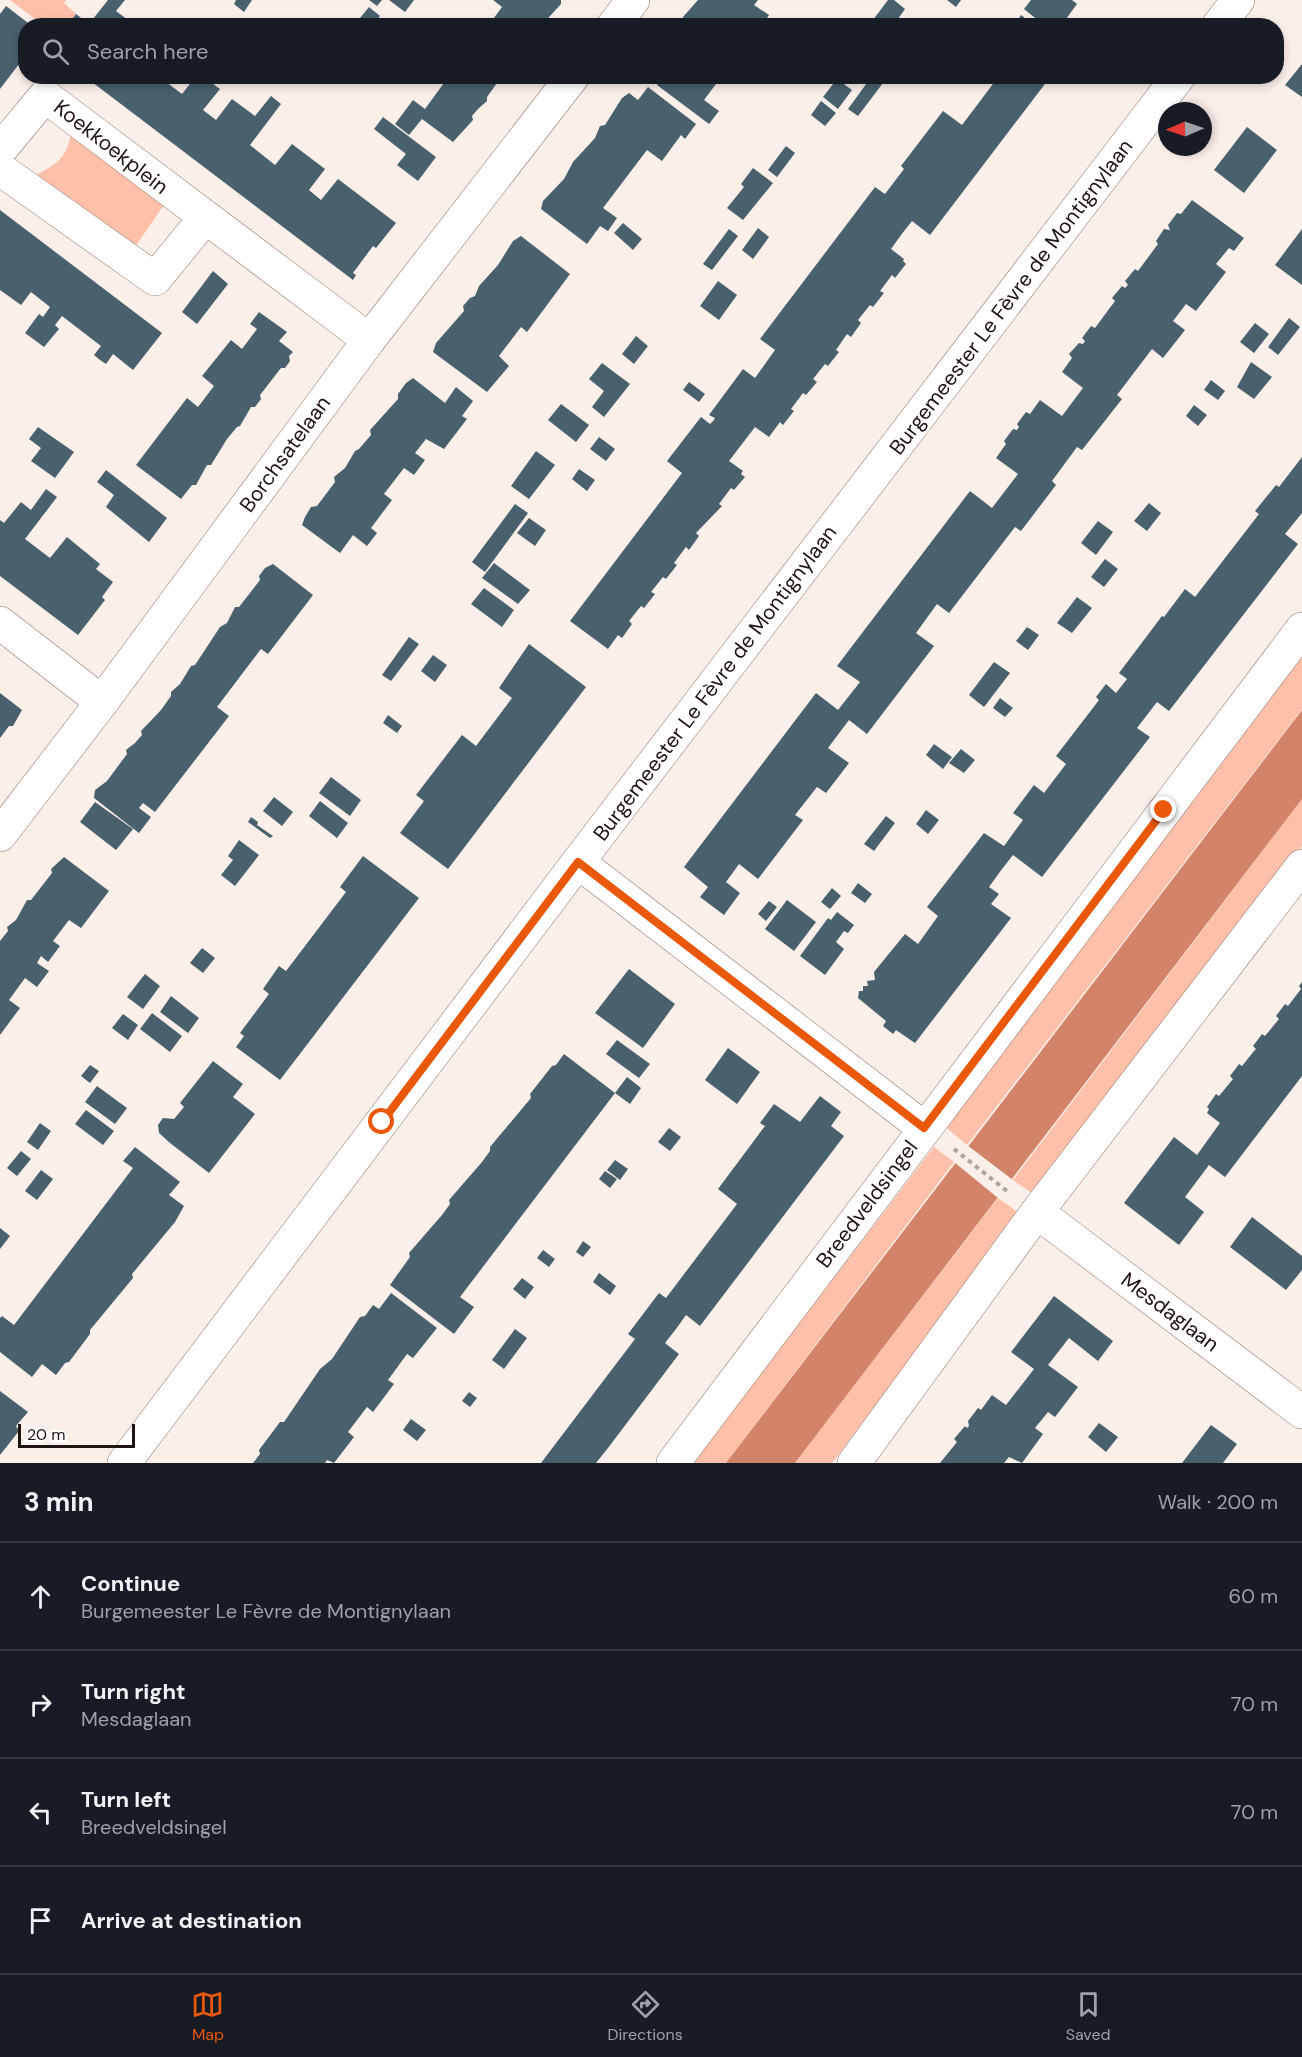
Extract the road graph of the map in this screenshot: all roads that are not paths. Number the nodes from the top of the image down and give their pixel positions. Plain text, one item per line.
1 (633, 0) edge
2 (1238, 0) edge
3 (619, 18) edge
4 (1224, 18) edge
5 (567, 84) edge
6 (1173, 84) edge
7 (0, 150) edge
8 (0, 169) edge
9 (205, 218) junction
10 (369, 340) junction
11 (0, 623) edge
12 (1302, 629) edge
13 (102, 702) junction
14 (0, 835) edge
15 (578, 862) junction
16 (1302, 866) edge
17 (924, 1128) junction
18 (1037, 1212) junction
19 (1302, 1413) edge
20 (124, 1463) edge
21 (673, 1463) edge
22 (854, 1463) edge

1 - 3 street
2 - 4 street
5 - 10 street, Borchsatelaan
6 - 15 street, Burgemeester Le Fèvre de Montignylaan
7 - 9 street, Koekkoekplein
8 - 9 street
9 - 10 street, Koekkoekplein
10 - 13 street, Borchsatelaan
11 - 13 street
12 - 17 street, Breedveldsingel
13 - 14 street, Borchsatelaan
15 - 17 street
15 - 20 street, Burgemeester Le Fèvre de Montignylaan
16 - 18 street
17 - 21 street, Breedveldsingel
18 - 19 street, Mesdaglaan
18 - 22 street

